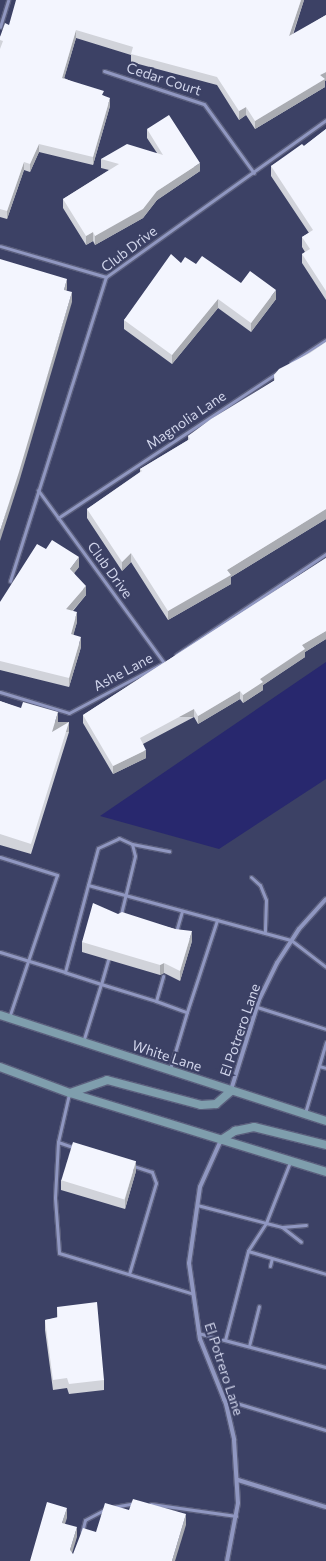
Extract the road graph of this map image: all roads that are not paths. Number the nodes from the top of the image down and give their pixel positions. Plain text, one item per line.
1 (8, 0) edge
2 (0, 27) edge
3 (104, 71) dead end
4 (326, 120) edge
5 (254, 173) junction
6 (0, 246) edge
7 (106, 277) junction
8 (326, 340) edge
9 (287, 366) edge
10 (280, 370) edge
11 (38, 490) junction
12 (58, 518) junction
13 (326, 554) edge
14 (10, 581) dead end
15 (164, 663) junction
16 (0, 692) edge
17 (132, 844) junction
18 (169, 851) dead end
19 (0, 857) edge
20 (251, 877) dead end
21 (88, 885) junction
22 (125, 895) junction
23 (326, 899) edge
24 (182, 911) junction
25 (216, 920) junction
26 (119, 921) edge
27 (265, 933) junction
28 (174, 936) edge
29 (291, 940) junction
30 (0, 952) edge
31 (108, 960) edge
32 (28, 961) junction
33 (326, 967) edge
34 (65, 972) junction
35 (163, 976) edge
36 (101, 984) junction
37 (156, 1001) junction
38 (257, 1008) junction
39 (187, 1012) junction
40 (0, 1015) edge
41 (9, 1018) junction
42 (326, 1029) edge
43 (83, 1042) junction
44 (326, 1042) edge
45 (325, 1047) edge
46 (319, 1066) junction
47 (0, 1067) edge
48 (326, 1068) edge
49 (169, 1071) junction
50 (231, 1091) junction
51 (70, 1093) junction
52 (304, 1115) junction
53 (326, 1121) edge
54 (221, 1140) junction
55 (58, 1142) junction
56 (326, 1145) edge
57 (80, 1149) edge
58 (290, 1162) junction
59 (130, 1165) edge
60 (326, 1172) edge
61 (196, 1204) junction
62 (266, 1223) junction
63 (306, 1225) dead end
64 (282, 1227) junction
65 (301, 1242) dead end
66 (248, 1251) junction
67 (272, 1258) junction
68 (270, 1266) dead end
69 (129, 1274) junction
70 (326, 1274) edge
71 (191, 1293) junction
72 (259, 1306) dead end
73 (198, 1333) junction
74 (225, 1340) junction
75 (249, 1346) junction
76 (326, 1366) edge
77 (223, 1398) junction
78 (326, 1430) edge
79 (238, 1480) junction
80 (141, 1504) edge
81 (148, 1504) edge
82 (326, 1507) edge
83 (236, 1516) junction
84 (79, 1541) edge
85 (227, 1561) edge

1 - 2 lane
3 - 5 lane, Cedar Court
4 - 5 lane, Club Drive
5 - 7 lane, Club Drive
6 - 7 lane
7 - 11 lane, Club Drive
8 - 9 lane
10 - 12 lane, Magnolia Lane
11 - 12 lane, Club Drive
11 - 14 lane, Club Drive
12 - 15 lane, Club Drive
13 - 15 lane, Ashe Lane
15 - 16 lane, Ashe Lane
17 - 18 lane
17 - 21 lane
17 - 22 lane
19 - 32 lane
20 - 27 lane
21 - 22 lane
21 - 34 lane
22 - 24 lane
22 - 26 lane
23 - 29 street, El Potrero Lane
24 - 25 lane
24 - 28 lane
25 - 27 lane
25 - 39 lane
27 - 29 lane
29 - 33 lane
29 - 38 street, El Potrero Lane
30 - 32 lane
31 - 36 lane
32 - 34 lane
32 - 41 lane
34 - 36 lane
35 - 37 lane
36 - 37 lane
36 - 43 lane
37 - 39 lane
38 - 42 lane
38 - 50 street, El Potrero Lane
39 - 49 lane
40 - 41 main road, White Lane
41 - 43 main road, White Lane
43 - 49 main road, White Lane
44 - 45 lane
45 - 46 lane
46 - 48 lane
46 - 52 lane
47 - 51 main road
49 - 50 main road, White Lane
50 - 51 main road
50 - 52 main road, White Lane
51 - 54 main road
51 - 55 lane
52 - 53 main road, White Lane
54 - 56 main road
54 - 58 main road
54 - 61 street, El Potrero Lane
55 - 57 lane
55 - 69 lane
58 - 60 main road
58 - 62 lane
59 - 69 lane
61 - 62 lane
61 - 71 street, El Potrero Lane
62 - 64 lane
62 - 66 lane
63 - 64 lane
64 - 65 lane
66 - 67 lane
66 - 74 lane
67 - 68 lane
67 - 70 lane
69 - 71 lane
71 - 73 street, El Potrero Lane
72 - 75 lane
73 - 74 lane
73 - 77 street, El Potrero Lane
74 - 75 lane
75 - 76 lane
77 - 78 lane
77 - 79 street, El Potrero Lane
79 - 82 street
79 - 83 street, El Potrero Lane
80 - 84 lane
81 - 83 lane
83 - 85 street, El Potrero Lane

